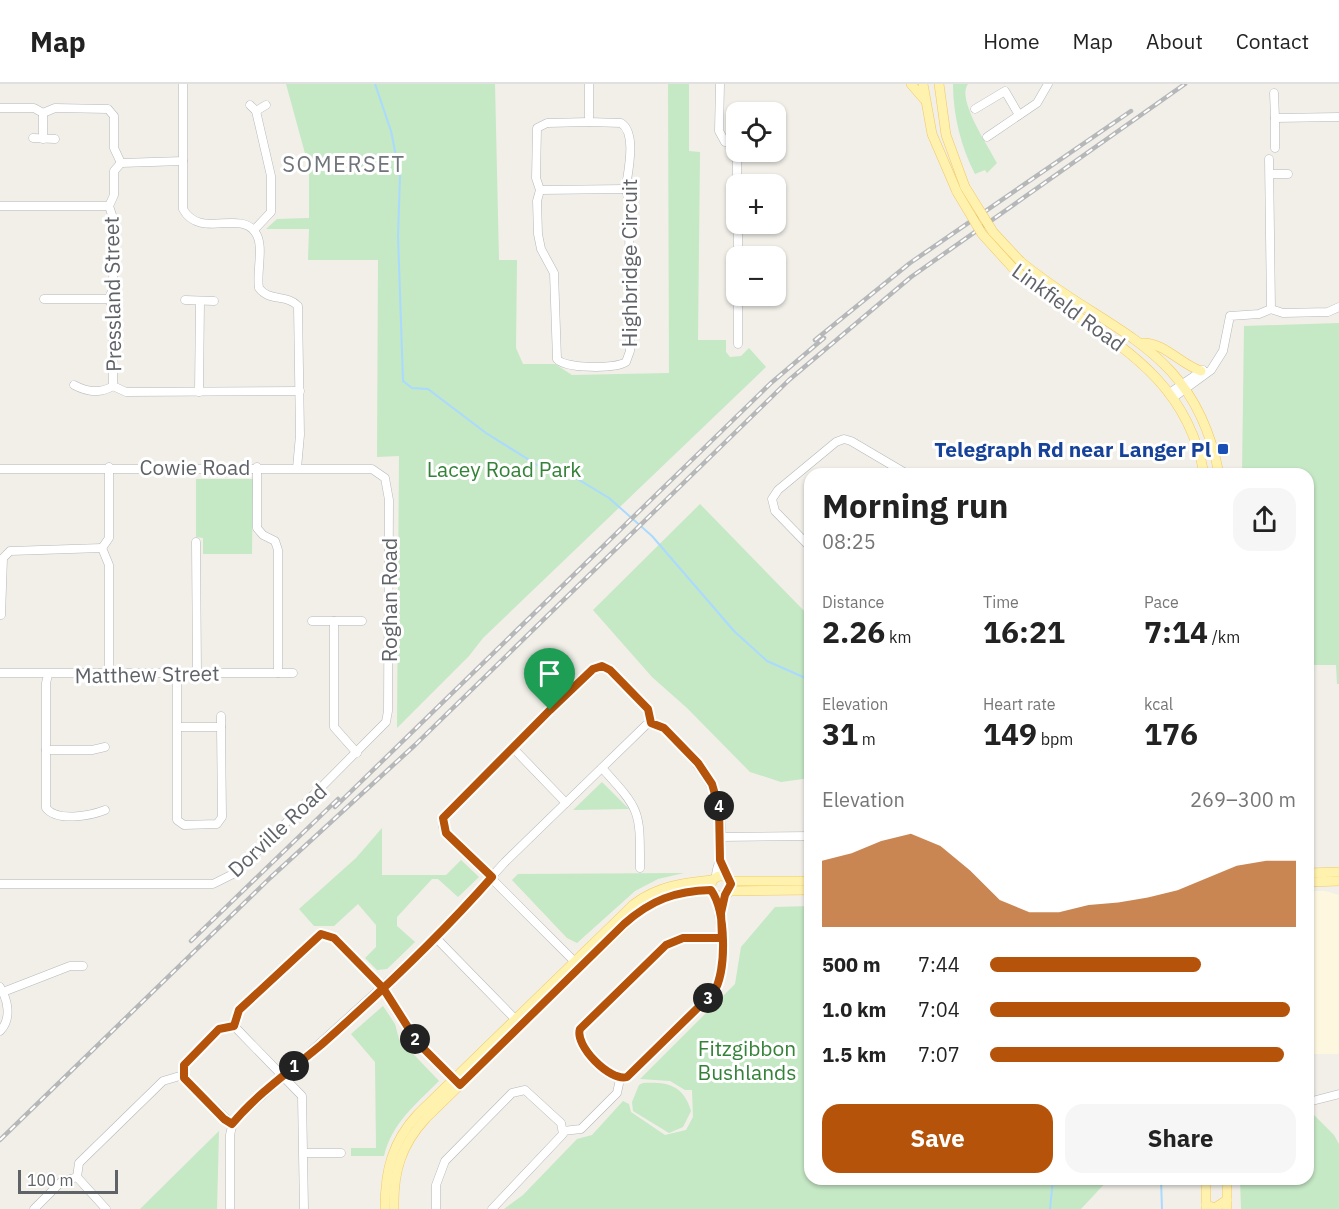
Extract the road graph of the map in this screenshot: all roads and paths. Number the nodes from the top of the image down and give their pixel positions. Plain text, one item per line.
1 (183, 84) edge
2 (589, 84) edge
3 (720, 84) edge
4 (911, 84) edge
5 (923, 84) edge
6 (939, 84) edge
7 (1048, 84) edge
8 (1274, 93) dead end
9 (924, 99) junction
10 (266, 105) dead end
11 (0, 108) edge
12 (975, 109) dead end
13 (44, 113) junction
14 (1019, 115) junction
15 (1339, 117) edge
16 (1275, 118) junction
17 (589, 122) junction
18 (987, 137) dead end
19 (33, 138) dead end
20 (43, 139) junction
21 (55, 139) dead end
22 (726, 142) edge
23 (1275, 148) dead end
24 (1269, 159) dead end
25 (183, 161) junction
26 (121, 162) junction
27 (1270, 174) junction
28 (1288, 174) dead end
29 (540, 189) junction
30 (626, 189) junction
31 (961, 190) junction
32 (0, 206) edge
33 (110, 206) junction
34 (254, 230) junction
35 (1016, 264) junction
36 (44, 299) dead end
37 (109, 299) junction
38 (185, 300) dead end
39 (200, 301) junction
40 (214, 301) dead end
41 (738, 306) edge
42 (1339, 307) edge
43 (1271, 309) junction
44 (1142, 343) junction
45 (738, 344) dead end
46 (1215, 363) junction
47 (1201, 371) junction
48 (74, 385) dead end
49 (114, 386) junction
50 (1183, 387) junction
51 (300, 391) junction
52 (199, 392) junction
53 (1172, 395) junction
54 (109, 467) junction
55 (258, 467) junction
56 (297, 468) junction
57 (804, 468) edge
58 (805, 468) edge
59 (896, 468) edge
60 (1202, 468) edge
61 (1217, 468) edge
62 (0, 469) edge
63 (385, 478) joint
64 (804, 541) edge
65 (196, 542) dead end
66 (102, 548) junction
67 (1, 615) edge
68 (312, 621) dead end
69 (334, 621) junction
70 (362, 621) dead end
71 (0, 673) edge
72 (278, 673) junction
73 (293, 673) dead end
74 (109, 674) junction
75 (177, 674) junction
76 (197, 674) junction
77 (48, 675) junction
78 (221, 716) dead end
79 (386, 723) joint
80 (651, 723) junction
81 (222, 726) junction
82 (178, 727) junction
83 (105, 747) dead end
84 (512, 747) junction
85 (46, 750) junction
86 (357, 753) junction
87 (602, 768) junction
88 (566, 802) junction
89 (105, 810) dead end
90 (804, 836) edge
91 (719, 837) junction
92 (640, 868) dead end
93 (1339, 872) edge
94 (1314, 873) edge
95 (492, 877) junction
96 (804, 881) edge
97 (1339, 881) edge
98 (1314, 882) edge
99 (0, 884) edge
100 (721, 886) junction
101 (804, 890) edge
102 (436, 938) junction
103 (722, 938) junction
104 (577, 964) junction
105 (84, 966) dead end
106 (383, 988) junction
107 (2, 989) edge
108 (518, 1022) junction
109 (234, 1026) junction
110 (0, 1030) edge
111 (183, 1075) junction
112 (284, 1075) junction
113 (620, 1079) junction
114 (457, 1082) junction
115 (1339, 1094) edge
116 (1316, 1100) dead end
117 (232, 1124) junction
118 (563, 1131) junction
119 (304, 1153) junction
120 (341, 1153) dead end
121 (77, 1177) junction
122 (1206, 1185) edge
123 (1227, 1185) edge
124 (1227, 1205) edge
125 (1206, 1207) edge
126 (34, 1209) edge
127 (106, 1209) edge
128 (230, 1209) edge
129 (304, 1209) edge
130 (386, 1209) edge
131 (394, 1209) edge
132 (436, 1209) edge
133 (492, 1209) edge

1 - 25 street
2 - 17 street
3 - 22 street
4 - 9 main road
5 - 9 main road, Linkfield Road
6 - 31 main road, Linkfield Road
7 - 14 street
8 - 16 street
9 - 31 main road, Linkfield Road
10 - 34 street
11 - 13 street
12 - 14 street
13 - 20 street
13 - 26 street
14 - 18 street
15 - 16 street
16 - 23 street
17 - 29 street, Highbridge Circuit
17 - 30 street, Highbridge Circuit
19 - 20 street
20 - 21 street
24 - 27 street
25 - 26 street
25 - 34 street
26 - 33 street, Pressland Street
27 - 28 street
27 - 43 street
29 - 30 street
29 - 30 street, Highbridge Circuit
31 - 35 main road, Linkfield Road, bridge
32 - 33 street
33 - 37 street, Pressland Street
34 - 51 street
35 - 44 main road, Linkfield Road
35 - 53 main road, Linkfield Road
36 - 37 street
37 - 49 street, Pressland Street
38 - 39 street
39 - 40 street
39 - 52 street
41 - 45 street
42 - 43 street
43 - 46 street
44 - 47 main road
44 - 50 main road, Linkfield Road
46 - 47 street
46 - 50 street
47 - 50 street
48 - 49 street
49 - 52 street, Pressland Street
50 - 53 street
50 - 61 main road, Linkfield Road
51 - 52 street, Pressland Street
51 - 56 street
53 - 60 main road, Linkfield Road
54 - 55 street, Cowie Road
54 - 62 street, Cowie Road
54 - 66 street
55 - 56 street, Cowie Road
55 - 72 street
56 - 63 street, Cowie Road
57 - 64 street
58 - 59 street
63 - 79 street, Roghan Road
65 - 76 street
66 - 67 street
66 - 74 street
68 - 69 street
69 - 70 street
69 - 86 street
71 - 77 street, Matthew Street
72 - 73 street, Matthew Street
72 - 76 street, Matthew Street
74 - 75 street, Matthew Street
74 - 77 street, Matthew Street
75 - 76 street, Matthew Street
75 - 82 street
77 - 85 street
78 - 81 street
79 - 86 street, Dorville Road
80 - 84 street
80 - 87 street
80 - 91 street
81 - 82 street
81 - 82 street
83 - 85 street
84 - 88 street
84 - 95 street
85 - 89 street
86 - 99 street, Dorville Road
87 - 88 street
87 - 92 street
88 - 95 street
90 - 91 street
91 - 100 street
93 - 94 main road
95 - 102 street
95 - 104 street
96 - 100 main road
97 - 98 main road
100 - 101 main road
100 - 103 street
100 - 104 main road
102 - 106 street
102 - 108 street
103 - 113 street
103 - 113 street
104 - 108 main road
105 - 107 street
106 - 109 street
106 - 112 street
106 - 114 street
107 - 110 street
108 - 114 main road
109 - 111 street
109 - 112 street
111 - 117 street
111 - 121 street
112 - 117 street
112 - 119 street
113 - 118 street
114 - 130 main road
114 - 131 main road
115 - 116 street
117 - 128 street
118 - 132 street
118 - 133 street
119 - 120 street
119 - 129 street
121 - 126 street
121 - 127 street
122 - 125 main road
123 - 124 main road
124 - 125 main road

